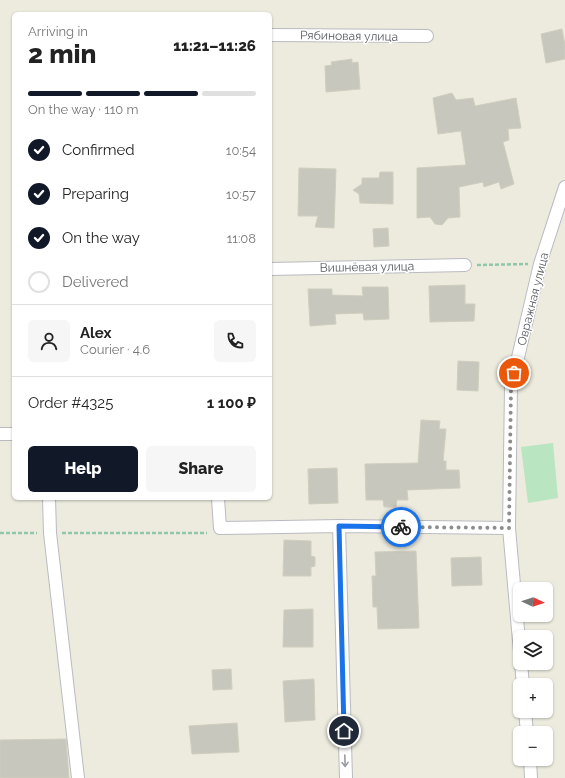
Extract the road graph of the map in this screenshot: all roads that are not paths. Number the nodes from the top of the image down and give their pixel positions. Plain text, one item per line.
1 (272, 35) edge
2 (427, 36) dead end
3 (565, 187) edge
4 (465, 265) road end
5 (272, 269) edge
6 (0, 434) edge
7 (12, 434) edge
8 (49, 500) edge
9 (218, 500) edge
10 (339, 526) junction
11 (509, 528) junction
12 (518, 630) edge
13 (530, 766) edge
14 (78, 778) edge
15 (346, 778) edge
16 (531, 778) edge

1 - 2 street, Рябиновая улица
3 - 11 street, Овражная улица
4 - 5 street, Вишнёвая улица
6 - 7 street
8 - 14 street
9 - 10 street
10 - 11 street
10 -> 15 street
11 - 12 street, Овражная улица
13 - 16 street

